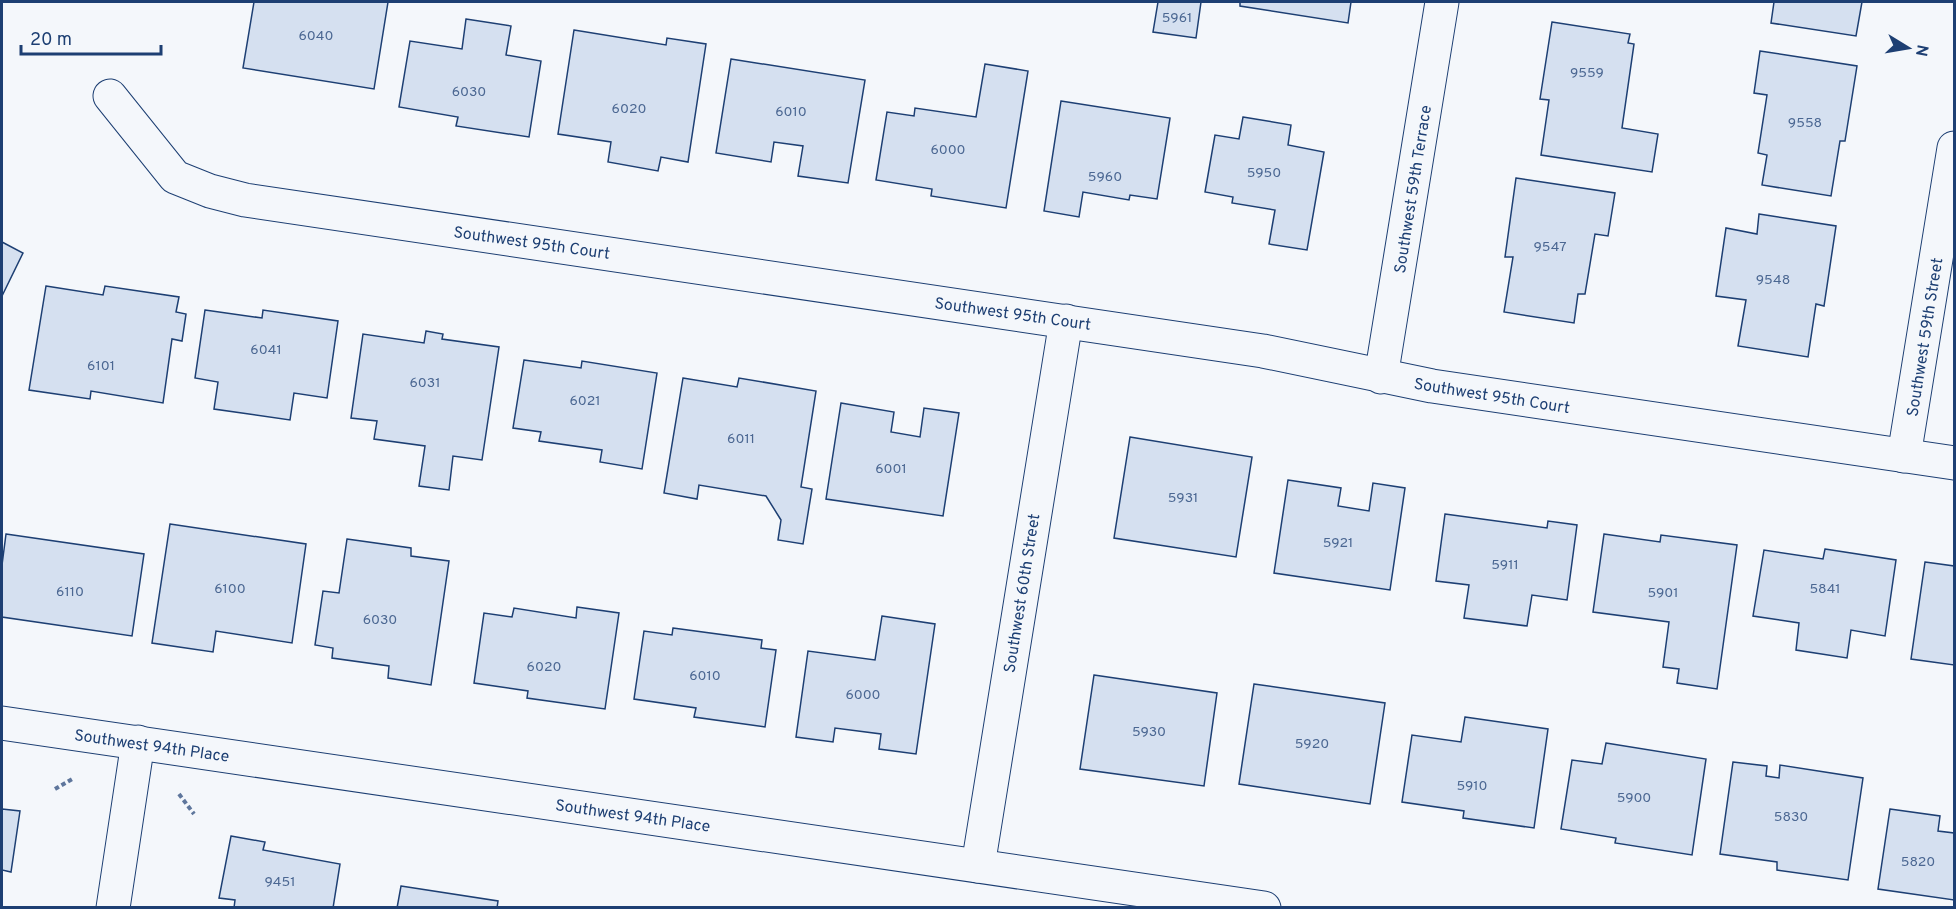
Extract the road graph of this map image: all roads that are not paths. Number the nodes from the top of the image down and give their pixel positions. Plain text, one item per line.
1 (1442, 2) edge
2 (110, 96) dead end
3 (1954, 148) edge
4 (1066, 321) junction
5 (1381, 377) junction
6 (1904, 456) junction
7 (1954, 463) edge
8 (2, 723) edge
9 (138, 742) junction
10 (978, 866) junction
11 (113, 908) edge
12 (1264, 908) edge

1 - 5 street, Southwest 59th Terrace
2 - 4 street, Southwest 95th Court
3 - 6 street, Southwest 59th Street
4 - 5 street, Southwest 95th Court
4 - 10 street, Southwest 60th Street
5 - 6 street, Southwest 95th Court
6 - 7 street, Southwest 95th Court
8 - 9 street, Southwest 94th Place
9 - 10 street, Southwest 94th Place
9 - 11 street
10 - 12 street, Southwest 94th Place

